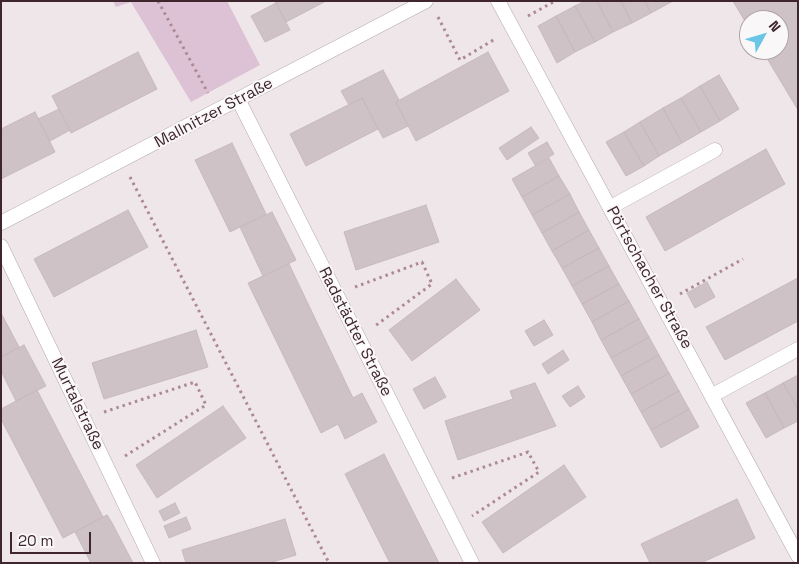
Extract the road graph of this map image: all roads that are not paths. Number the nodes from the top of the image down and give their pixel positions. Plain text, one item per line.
1 (426, 1) edge
2 (498, 1) edge
3 (238, 101) junction
4 (715, 150) dead end
5 (611, 207) junction
6 (1, 223) edge
7 (1, 246) edge
8 (798, 349) edge
9 (713, 395) junction
10 (798, 556) edge
11 (153, 563) edge
12 (472, 563) edge

1 - 3 street, Mallnitzer Straße
2 - 5 street, Pörtschacher Straße
3 - 6 street, Mallnitzer Straße
3 - 12 street, Radstädter Straße
4 - 5 street
5 - 9 street, Pörtschacher Straße
7 - 11 street, Murtalstraße
8 - 9 street
9 - 10 street, Pörtschacher Straße

